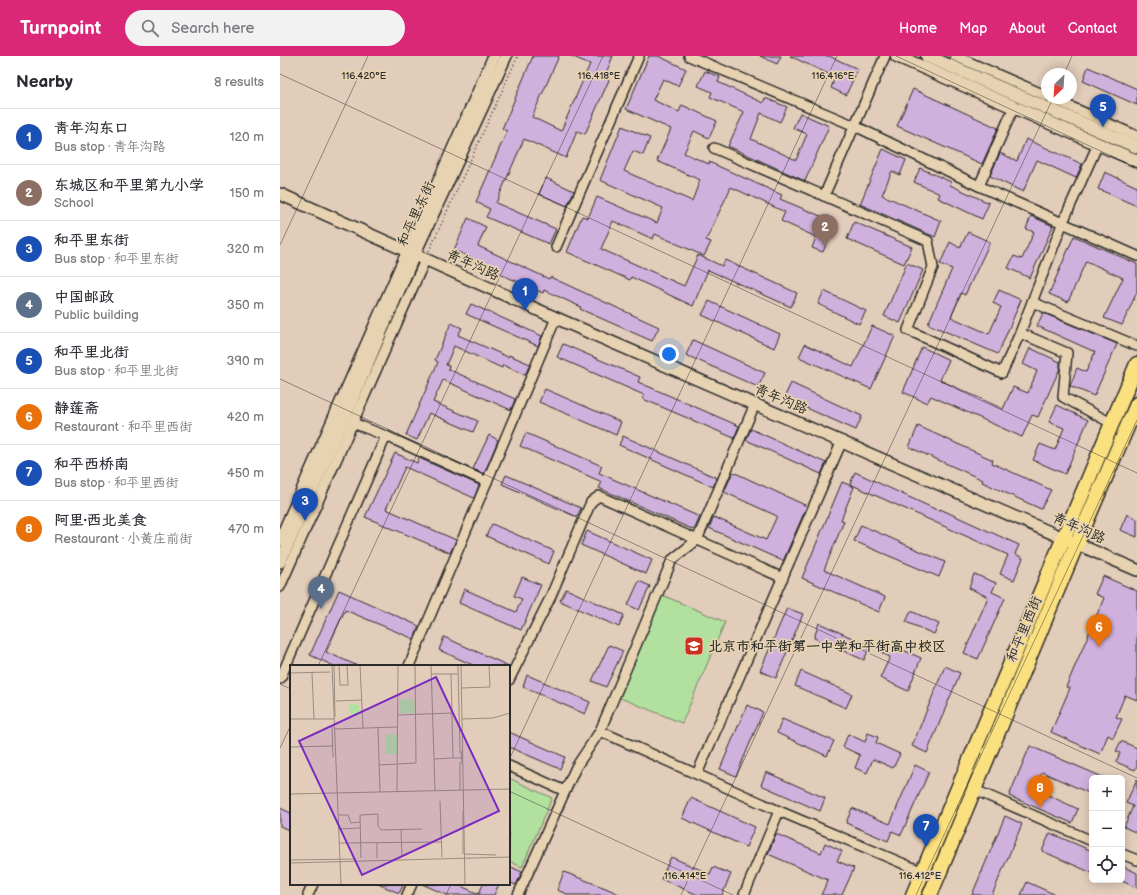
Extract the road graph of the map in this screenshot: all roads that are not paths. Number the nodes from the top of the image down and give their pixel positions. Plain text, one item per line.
1 (494, 56) edge
2 (506, 56) edge
3 (639, 56) edge
4 (689, 56) edge
5 (885, 56) edge
6 (897, 56) edge
7 (927, 56) edge
8 (955, 56) edge
9 (1041, 93) edge
10 (1065, 104) edge
11 (1014, 107) junction
12 (855, 126) junction
13 (1137, 136) edge
14 (1098, 144) junction
15 (1137, 147) edge
16 (714, 148) dead end
17 (1137, 161) edge
18 (979, 186) junction
19 (280, 194) edge
20 (824, 196) junction
21 (1063, 222) junction
22 (556, 247) dead end
23 (410, 253) junction
24 (1137, 256) edge
25 (425, 260) junction
26 (1032, 302) junction
27 (556, 318) junction
28 (1020, 333) junction
29 (1137, 346) edge
30 (1137, 364) edge
31 (756, 404) junction
32 (1137, 404) edge
33 (348, 421) junction
34 (1113, 424) junction
35 (386, 436) junction
36 (842, 441) junction
37 (487, 482) junction
38 (1063, 537) junction
39 (280, 540) edge
40 (697, 540) junction
41 (1077, 543) junction
42 (280, 562) edge
43 (1137, 570) edge
44 (783, 578) junction
45 (280, 587) edge
46 (409, 665) edge
47 (287, 671) edge
48 (510, 678) edge
49 (280, 679) edge
50 (600, 731) junction
51 (510, 766) edge
52 (697, 774) junction
53 (974, 790) junction
54 (565, 791) junction
55 (779, 811) junction
56 (1089, 840) edge
57 (1125, 855) edge
58 (1137, 860) edge
59 (923, 872) junction
60 (313, 885) edge
61 (412, 885) edge
62 (308, 895) edge
63 (407, 895) edge
64 (518, 895) edge
65 (744, 895) edge
66 (913, 895) edge
67 (930, 895) edge

1 - 23 street, 和平里东街
2 - 23 street, 和平里东街
3 - 22 street
4 - 12 street
5 - 12 street
6 - 11 main road
7 - 15 main road
8 - 9 street
10 - 13 street
11 - 14 main road
11 - 18 street
12 - 18 street
12 - 20 street
14 - 17 main road
14 - 21 street
16 - 20 street
18 - 21 street
19 - 23 street, 青年沟路
20 - 28 street
21 - 24 street
21 - 26 street
23 - 25 street, 青年沟路
23 - 33 street, 和平里东街
23 - 39 street, 和平里东街
25 - 27 street, 青年沟路
25 - 33 street
26 - 28 street
26 - 29 street
27 - 31 street, 青年沟路
27 - 37 street
28 - 34 street
30 - 34 main road, 和平里西街
31 - 36 street, 青年沟路
31 - 40 street
32 - 41 main road, 和平里西街
33 - 35 street
33 - 42 street, 和平里东街
33 - 45 street
34 - 38 main road, 和平里西街
35 - 37 street
35 - 47 street
36 - 38 street, 青年沟路
36 - 44 street
37 - 46 street
38 - 41 street, 青年沟路
38 - 59 main road, 和平里西街
40 - 44 street
40 - 48 street
40 - 50 street
41 - 43 street, 青年沟路
41 - 53 main road, 和平里西街
44 - 52 street
47 - 49 street
50 - 52 street
50 - 54 street
51 - 54 street
52 - 55 street
53 - 56 street
53 - 67 main road, 和平里西街
54 - 64 street
55 - 59 street
55 - 65 street
57 - 58 street
59 - 66 main road, 和平里西街
60 - 62 street
61 - 63 street

